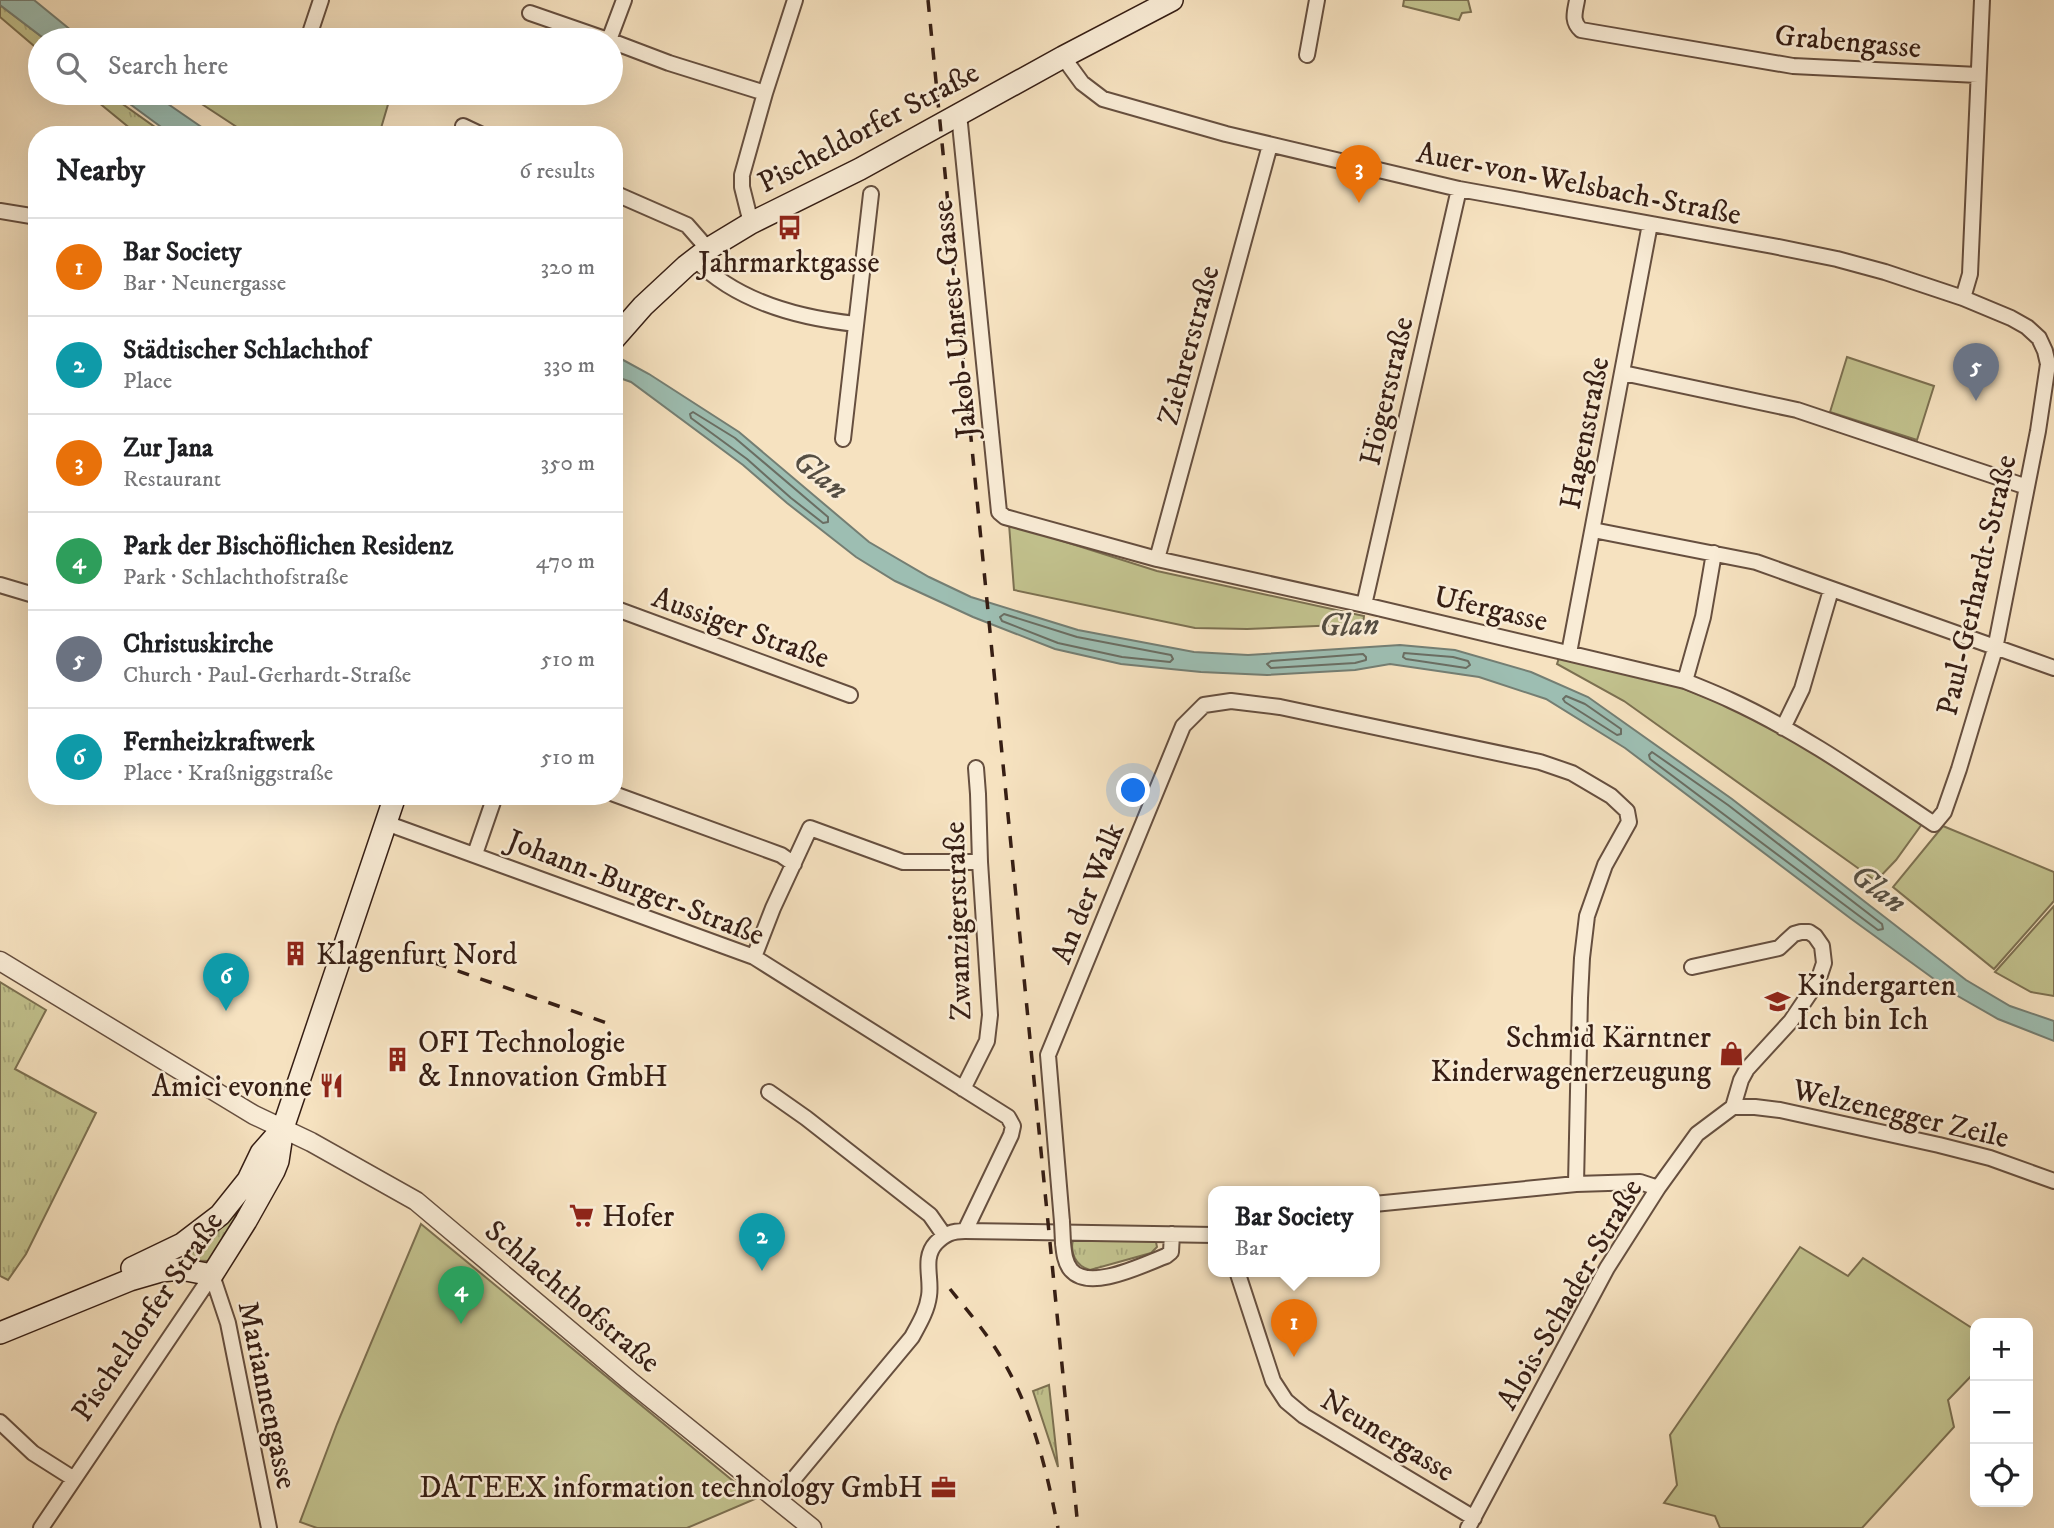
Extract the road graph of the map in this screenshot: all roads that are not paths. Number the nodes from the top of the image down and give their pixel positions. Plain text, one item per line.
1 (321, 0) edge
2 (624, 0) edge
3 (795, 0) edge
4 (1172, 0) edge
5 (1317, 0) edge
6 (1577, 0) edge
7 (1982, 0) edge
8 (530, 13) dead end
9 (312, 28) edge
10 (573, 28) edge
11 (614, 28) edge
12 (623, 46) edge
13 (1307, 55) dead end
14 (1063, 57) junction
15 (1978, 75) junction
16 (765, 93) junction
17 (960, 114) junction
18 (1270, 145) junction
19 (1459, 189) junction
20 (871, 194) dead end
21 (623, 197) edge
22 (0, 211) edge
23 (28, 216) edge
24 (751, 223) junction
25 (1650, 223) junction
26 (701, 254) junction
27 (1963, 298) junction
28 (856, 324) junction
29 (623, 328) edge
30 (2045, 351) joint
31 (1623, 373) junction
32 (2038, 431) junction
33 (2054, 431) edge
34 (843, 439) dead end
35 (2027, 487) junction
36 (1005, 517) joint
37 (1593, 530) junction
38 (1714, 553) junction
39 (1157, 559) junction
40 (0, 585) edge
41 (1831, 590) junction
42 (28, 593) edge
43 (1364, 605) junction
44 (623, 611) edge
45 (1995, 649) junction
46 (1569, 653) junction
47 (2054, 668) edge
48 (1685, 681) junction
49 (850, 695) dead end
50 (1783, 728) junction
51 (976, 768) dead end
52 (623, 797) edge
53 (392, 805) edge
54 (492, 805) edge
55 (386, 823) junction
56 (1934, 824) joint
57 (474, 854) junction
58 (980, 862) junction
59 (794, 864) junction
60 (754, 957) junction
61 (0, 961) edge
62 (1692, 967) dead end
63 (963, 1089) junction
64 (769, 1092) dead end
65 (1733, 1107) junction
66 (283, 1128) junction
67 (2054, 1181) edge
68 (1576, 1184) junction
69 (1658, 1188) junction
70 (1380, 1203) edge
71 (965, 1231) junction
72 (1172, 1234) junction
73 (944, 1235) junction
74 (1208, 1235) edge
75 (212, 1275) junction
76 (1239, 1277) edge
77 (0, 1321) edge
78 (0, 1333) edge
79 (0, 1422) edge
80 (74, 1479) junction
81 (776, 1499) junction
82 (1471, 1523) edge
83 (41, 1528) edge
84 (269, 1528) edge
85 (812, 1528) edge

1 - 9 street
2 - 11 street
3 - 16 street
4 - 14 main road, Pischeldorfer Straße
5 - 13 street
6 - 15 street, Grabengasse
7 - 15 street
8 - 10 street
12 - 16 street
14 - 17 main road, Pischeldorfer Straße
14 - 18 street, Auer-von-Welsbach-Straße
15 - 27 street
16 - 24 street
17 - 24 main road, Pischeldorfer Straße
17 - 36 street, Jakob-Unrest-Gasse
18 - 19 street, Auer-von-Welsbach-Straße
18 - 39 street, Ziehrerstraße
19 - 25 street, Auer-von-Welsbach-Straße
19 - 43 street, Högerstraße
20 - 28 street
21 - 26 street
22 - 23 street
24 - 26 main road, Pischeldorfer Straße
25 - 27 street, Auer-von-Welsbach-Straße
25 - 31 street, Hagenstraße
26 - 28 street
26 - 29 main road, Pischeldorfer Straße
27 - 30 street, Auer-von-Welsbach-Straße
28 - 34 street
30 - 32 street, Paul-Gerhardt-Straße
31 - 35 street
31 - 37 street, Hagenstraße
32 - 33 street
32 - 35 street, Paul-Gerhardt-Straße
35 - 45 street, Paul-Gerhardt-Straße
36 - 39 street, Ufergasse
37 - 38 street
37 - 46 street, Hagenstraße
38 - 41 street
38 - 48 street
39 - 43 street, Ufergasse
40 - 42 street
41 - 45 street
41 - 50 street
43 - 46 street, Ufergasse
44 - 49 street, Aussiger Straße
45 - 47 street
45 - 56 street, Paul-Gerhardt-Straße
46 - 48 street, Ufergasse
48 - 50 street, Ufergasse
50 - 56 street, Ufergasse
51 - 58 street, Zwanzigerstraße
52 - 59 street
53 - 55 main road, Pischeldorfer Straße
54 - 57 street
55 - 57 street, Johann-Burger-Straße
55 - 66 main road, Pischeldorfer Straße
57 - 60 street, Johann-Burger-Straße
58 - 59 street
58 - 63 street, Zwanzigerstraße
59 - 60 street
60 - 63 street, Johann-Burger-Straße
61 - 66 street, Schlachthofstraße
62 - 65 street
63 - 71 street
64 - 73 street
65 - 67 street, Welzenegger Zeile
65 - 69 street, Alois-Schader-Straße
66 - 75 main road, Pischeldorfer Straße
66 - 77 main road, Pischeldorfer Straße
66 - 81 street, Schlachthofstraße
68 - 69 street
68 - 70 street
68 - 72 street, An der Walk, bridge
69 - 82 street, Alois-Schader-Straße
71 - 72 street
71 - 73 street
72 - 74 street
73 - 81 street
75 - 78 main road
75 - 80 street, Pischeldorfer Straße
75 - 84 street, Mariannengasse
76 - 82 street, Neunergasse
79 - 80 street
80 - 83 street, Pischeldorfer Straße
81 - 85 street, Schlachthofstraße

